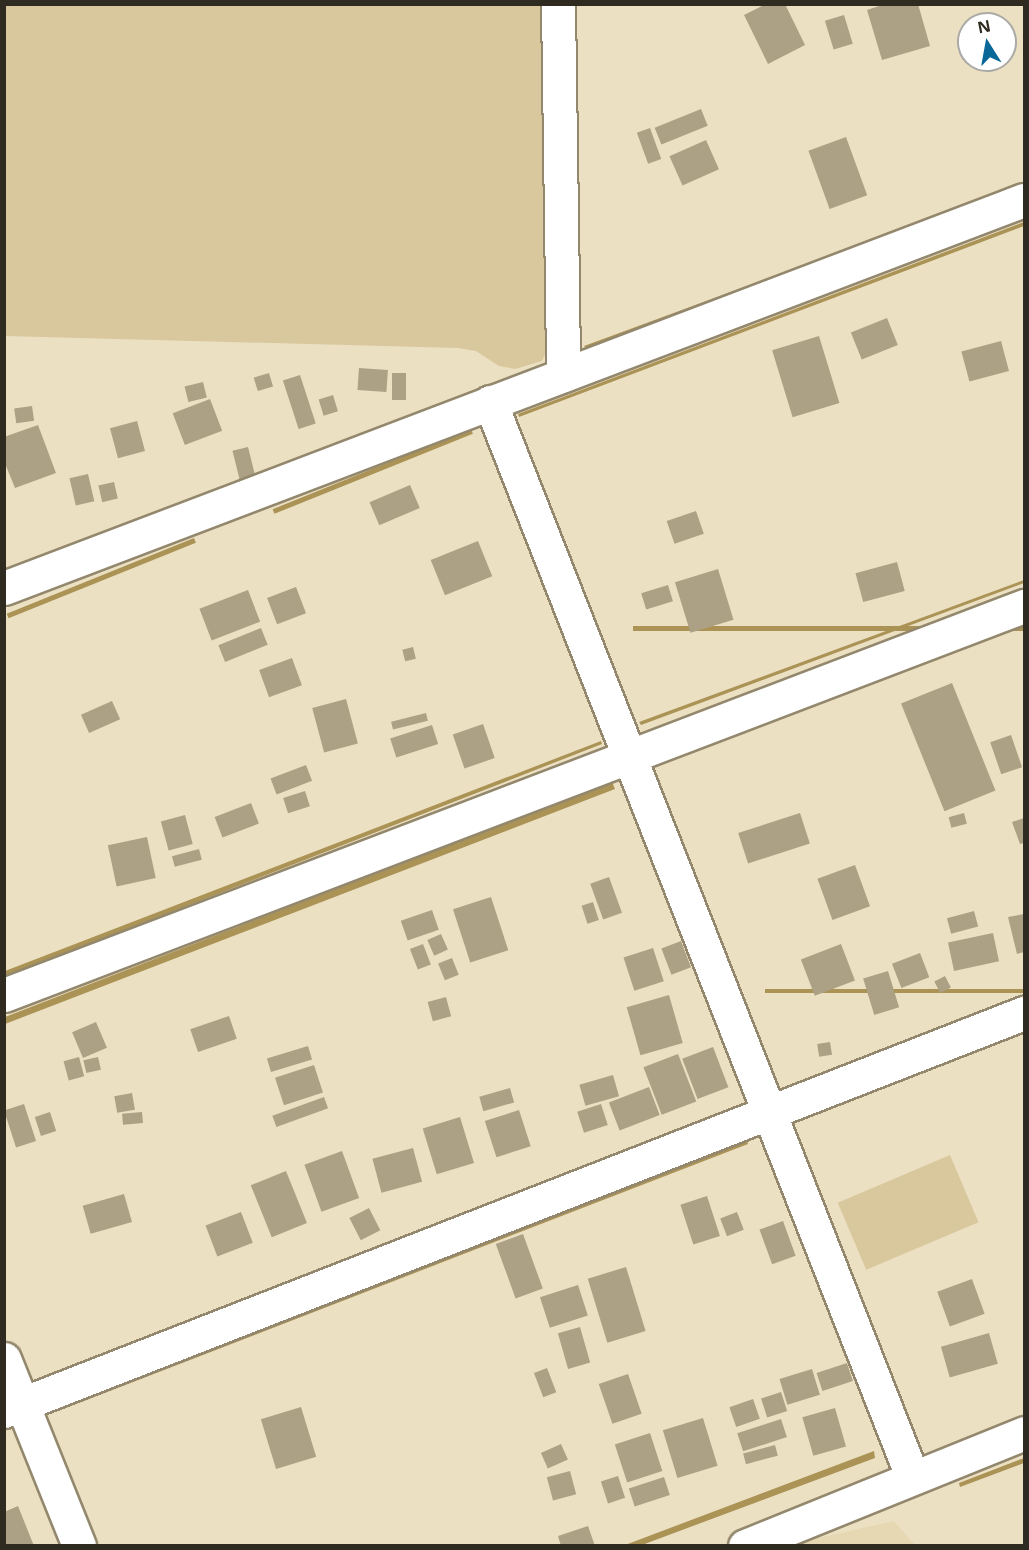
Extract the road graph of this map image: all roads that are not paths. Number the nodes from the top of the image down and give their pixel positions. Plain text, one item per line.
1 (558, 4) edge
2 (1024, 200) edge
3 (563, 375) junction
4 (490, 402) junction
5 (4, 588) edge
6 (1024, 606) edge
7 (631, 756) junction
8 (4, 995) edge
9 (1024, 1013) edge
10 (769, 1111) junction
11 (4, 1359) edge
12 (13, 1407) edge
13 (1024, 1433) edge
14 (912, 1476) junction
15 (79, 1545) edge
16 (745, 1545) edge

1 - 3 street
2 - 3 street
3 - 4 street
4 - 5 street
4 - 7 street
6 - 7 street
7 - 8 street
7 - 10 street
9 - 10 street
10 - 12 street
10 - 14 street
11 - 12 street
12 - 15 street
13 - 14 street
14 - 16 street

